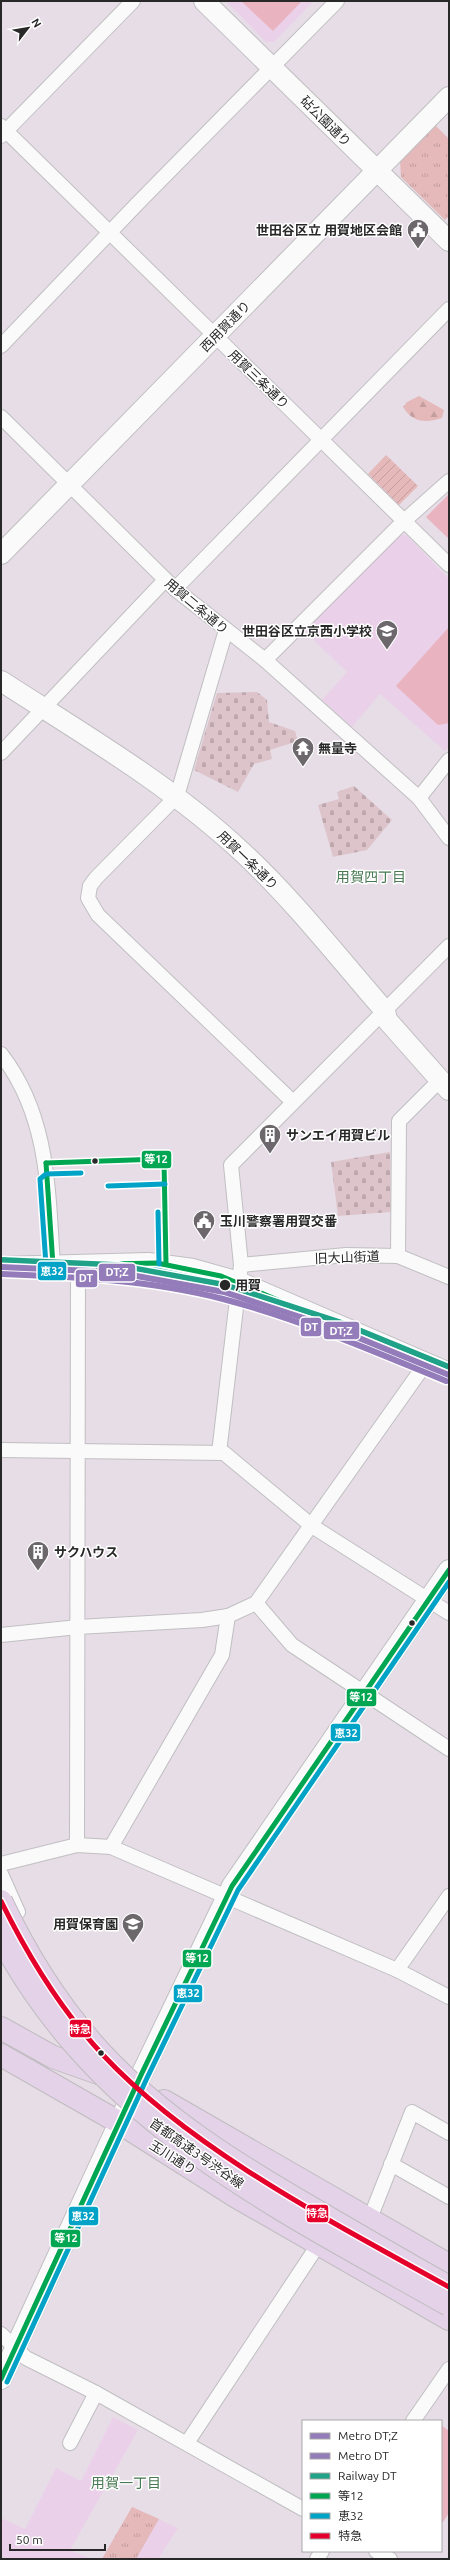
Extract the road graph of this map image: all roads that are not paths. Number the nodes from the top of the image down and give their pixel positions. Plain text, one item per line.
1 (133, 1) edge
2 (204, 1) edge
3 (337, 1) edge
4 (272, 68) junction
5 (449, 97) edge
6 (3, 131) edge
7 (377, 171) junction
8 (110, 231) junction
9 (449, 241) edge
10 (449, 308) edge
11 (215, 336) junction
12 (1, 346) edge
13 (1, 417) edge
14 (322, 438) junction
15 (449, 481) edge
16 (69, 485) junction
17 (404, 520) junction
18 (1, 554) edge
19 (449, 565) edge
20 (170, 584) junction
21 (226, 630) junction
22 (265, 660) junction
23 (1, 681) edge
24 (43, 708) junction
25 (1, 753) edge
26 (449, 760) edge
27 (177, 796) junction
28 (419, 798) junction
29 (449, 838) edge
30 (449, 946) edge
31 (385, 1011) junction
32 (1, 1054) edge
33 (445, 1085) edge
34 (293, 1102) junction
35 (398, 1256) junction
36 (78, 1263) junction
37 (53, 1264) junction
38 (1, 1267) edge
39 (240, 1274) junction
40 (449, 1277) edge
41 (426, 1364) junction
42 (449, 1373) edge
43 (1, 1450) edge
44 (78, 1450) junction
45 (219, 1453) junction
46 (312, 1526) junction
47 (449, 1570) edge
48 (428, 1600) junction
49 (256, 1603) junction
50 (449, 1613) edge
51 (228, 1616) junction
52 (78, 1627) junction
53 (1, 1635) edge
54 (364, 1693) junction
55 (449, 1749) edge
56 (77, 1845) junction
57 (110, 1847) junction
58 (1, 1864) edge
59 (1, 1874) edge
60 (228, 1896) junction
61 (449, 1896) edge
62 (1, 1901) edge
63 (1, 1938) edge
64 (397, 1970) junction
65 (449, 1997) edge
66 (1, 2028) edge
67 (1, 2055) edge
68 (139, 2080) junction
69 (120, 2123) junction
70 (449, 2133) edge
71 (391, 2164) junction
72 (449, 2197) edge
73 (369, 2221) junction
74 (318, 2245) junction
75 (449, 2266) edge
76 (449, 2287) edge
77 (449, 2305) edge
78 (449, 2319) edge
79 (1, 2334) edge
80 (15, 2349) junction
81 (449, 2369) edge
82 (1, 2379) edge
83 (96, 2393) junction
84 (414, 2420) edge
85 (70, 2443) dead end
86 (187, 2443) junction
87 (302, 2508) edge
88 (378, 2552) edge
89 (390, 2559) edge

1 - 6 street
2 - 4 street, 砧公園通り
3 - 4 street
4 - 7 street, 砧公園通り
4 - 8 street
5 - 7 street, 西用賀通り
6 - 8 street, 用賀三条通り
7 - 9 street, 砧公園通り
7 - 11 street, 西用賀通り
8 - 11 street, 用賀三条通り
8 - 12 street
10 - 14 street
11 - 14 street, 用賀三条通り
11 - 16 street, 西用賀通り
13 - 16 street, 用賀二条通り
14 - 17 street, 用賀三条通り
14 - 20 street
15 - 17 street
16 - 18 street, 西用賀通り
16 - 20 street, 用賀二条通り
17 - 19 street, 用賀三条通り
17 - 22 street
20 - 21 street, 用賀二条通り
20 - 24 street
21 - 22 street, 用賀二条通り
21 - 27 street
22 - 28 street, 用賀二条通り
23 - 24 street, 用賀一条通り
24 - 25 street
24 - 27 street, 用賀一条通り
26 - 28 street
27 - 31 street, 用賀一条通り
27 - 34 street
28 - 29 street, 用賀二条通り
30 - 31 street
31 - 33 street, 用賀一条通り
31 - 34 street
32 - 37 street
33 - 35 street
34 - 39 street
35 - 39 street, 旧大山街道
35 - 40 street, 旧大山街道
36 - 37 street
36 - 39 street
36 - 44 street
37 - 38 street
39 - 41 street
39 - 45 street
41 - 42 street
41 - 46 street
43 - 44 street
44 - 45 street
44 - 52 street
45 - 46 street
46 - 48 street
46 - 49 street
47 - 48 street
48 - 50 street
48 - 54 street
49 - 51 street
49 - 54 street
51 - 52 street
51 - 57 street
52 - 53 street
52 - 56 street
54 - 55 street
54 - 60 street
56 - 57 street
56 - 58 street
57 - 60 street
59 - 68 street
60 - 64 street
60 - 68 street
61 - 64 street
62 - 76 highway, 首都高速3号渋谷線, bridge
63 - 77 highway, 首都高速3号渋谷線, bridge
64 - 65 street
66 - 68 highway
67 - 69 highway, 玉川通り
68 - 69 street
68 - 73 highway
69 - 74 highway, 玉川通り
69 - 80 street
70 - 71 street
71 - 72 street
71 - 73 street
73 - 75 highway
74 - 78 highway, 玉川通り
74 - 86 street
79 - 80 street
80 - 82 street
80 - 83 street
81 - 84 street
83 - 85 street
83 - 86 street
86 - 87 street
88 - 89 street

